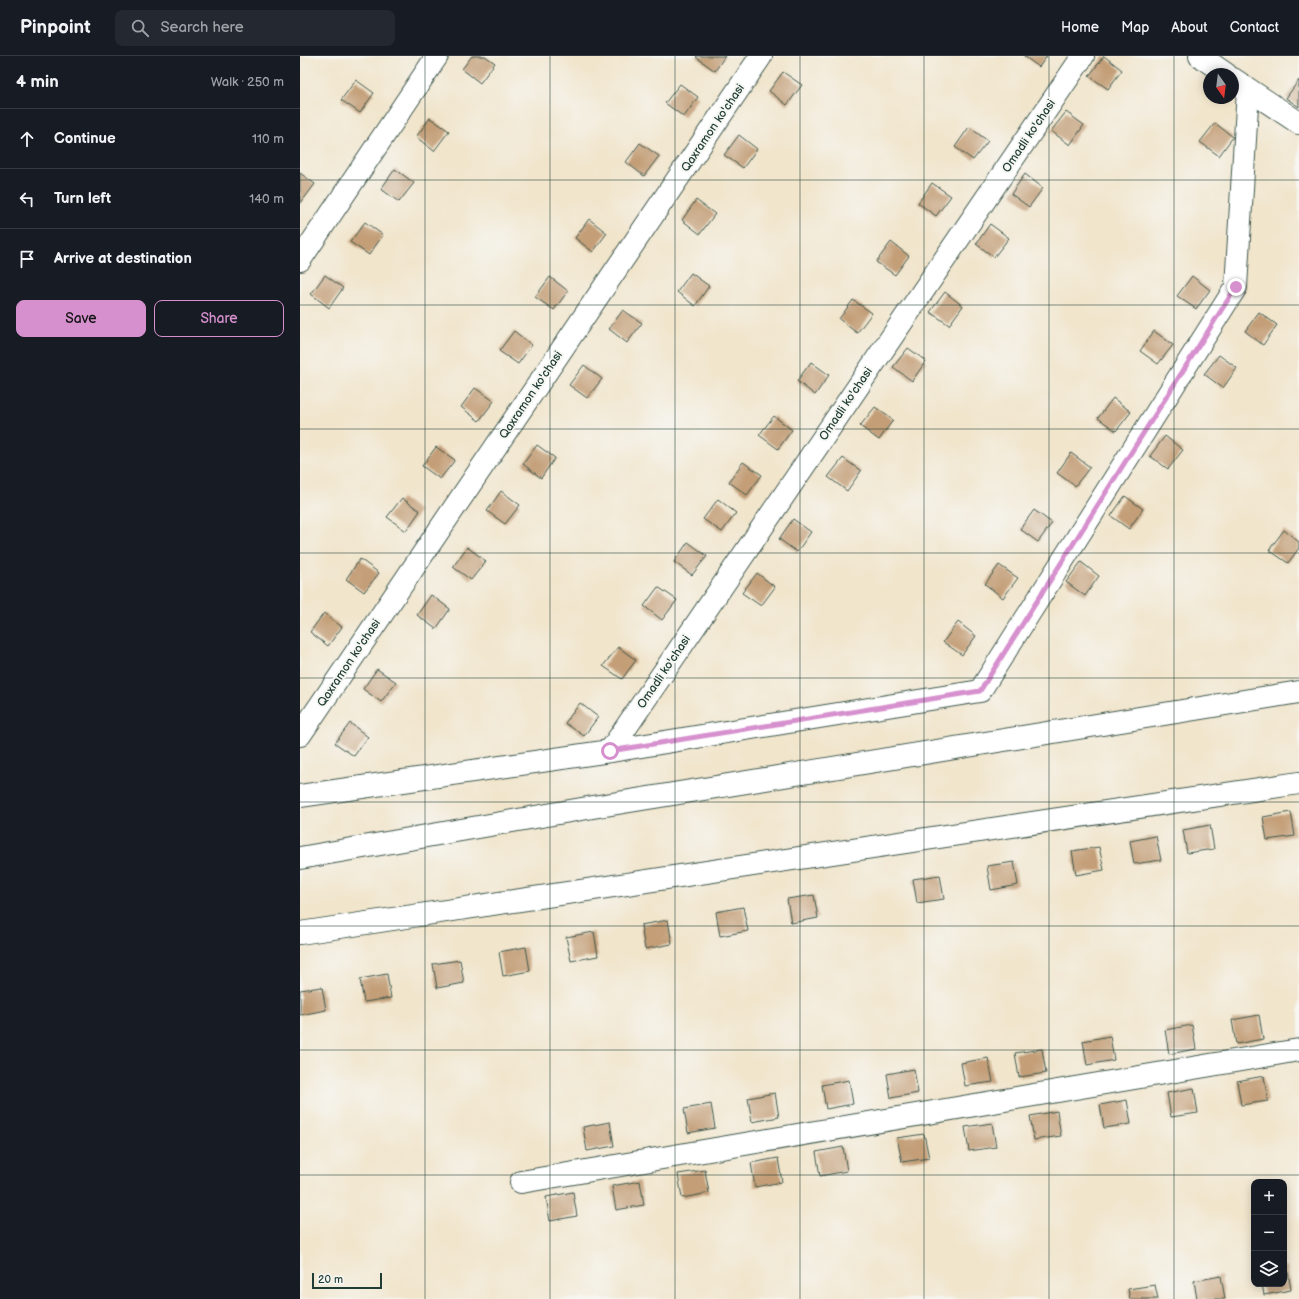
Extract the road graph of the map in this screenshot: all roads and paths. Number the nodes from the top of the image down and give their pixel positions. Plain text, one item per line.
1 (437, 56) edge
2 (762, 56) edge
3 (1083, 56) edge
4 (1200, 56) edge
5 (1217, 68) edge
6 (1240, 84) edge
7 (1299, 123) edge
8 (300, 260) edge
9 (1299, 692) edge
10 (300, 735) edge
11 (610, 751) junction
12 (1299, 783) edge
13 (300, 796) edge
14 (300, 858) edge
15 (300, 933) edge
16 (1299, 1050) edge
17 (520, 1182) dead end

1 - 8 street
2 - 10 street, Qaxramon ko'chasi
3 - 11 street, Omadli ko'chasi
4 - 5 street
6 - 7 street
6 - 11 street
9 - 14 street
11 - 13 street
12 - 15 street
16 - 17 street

